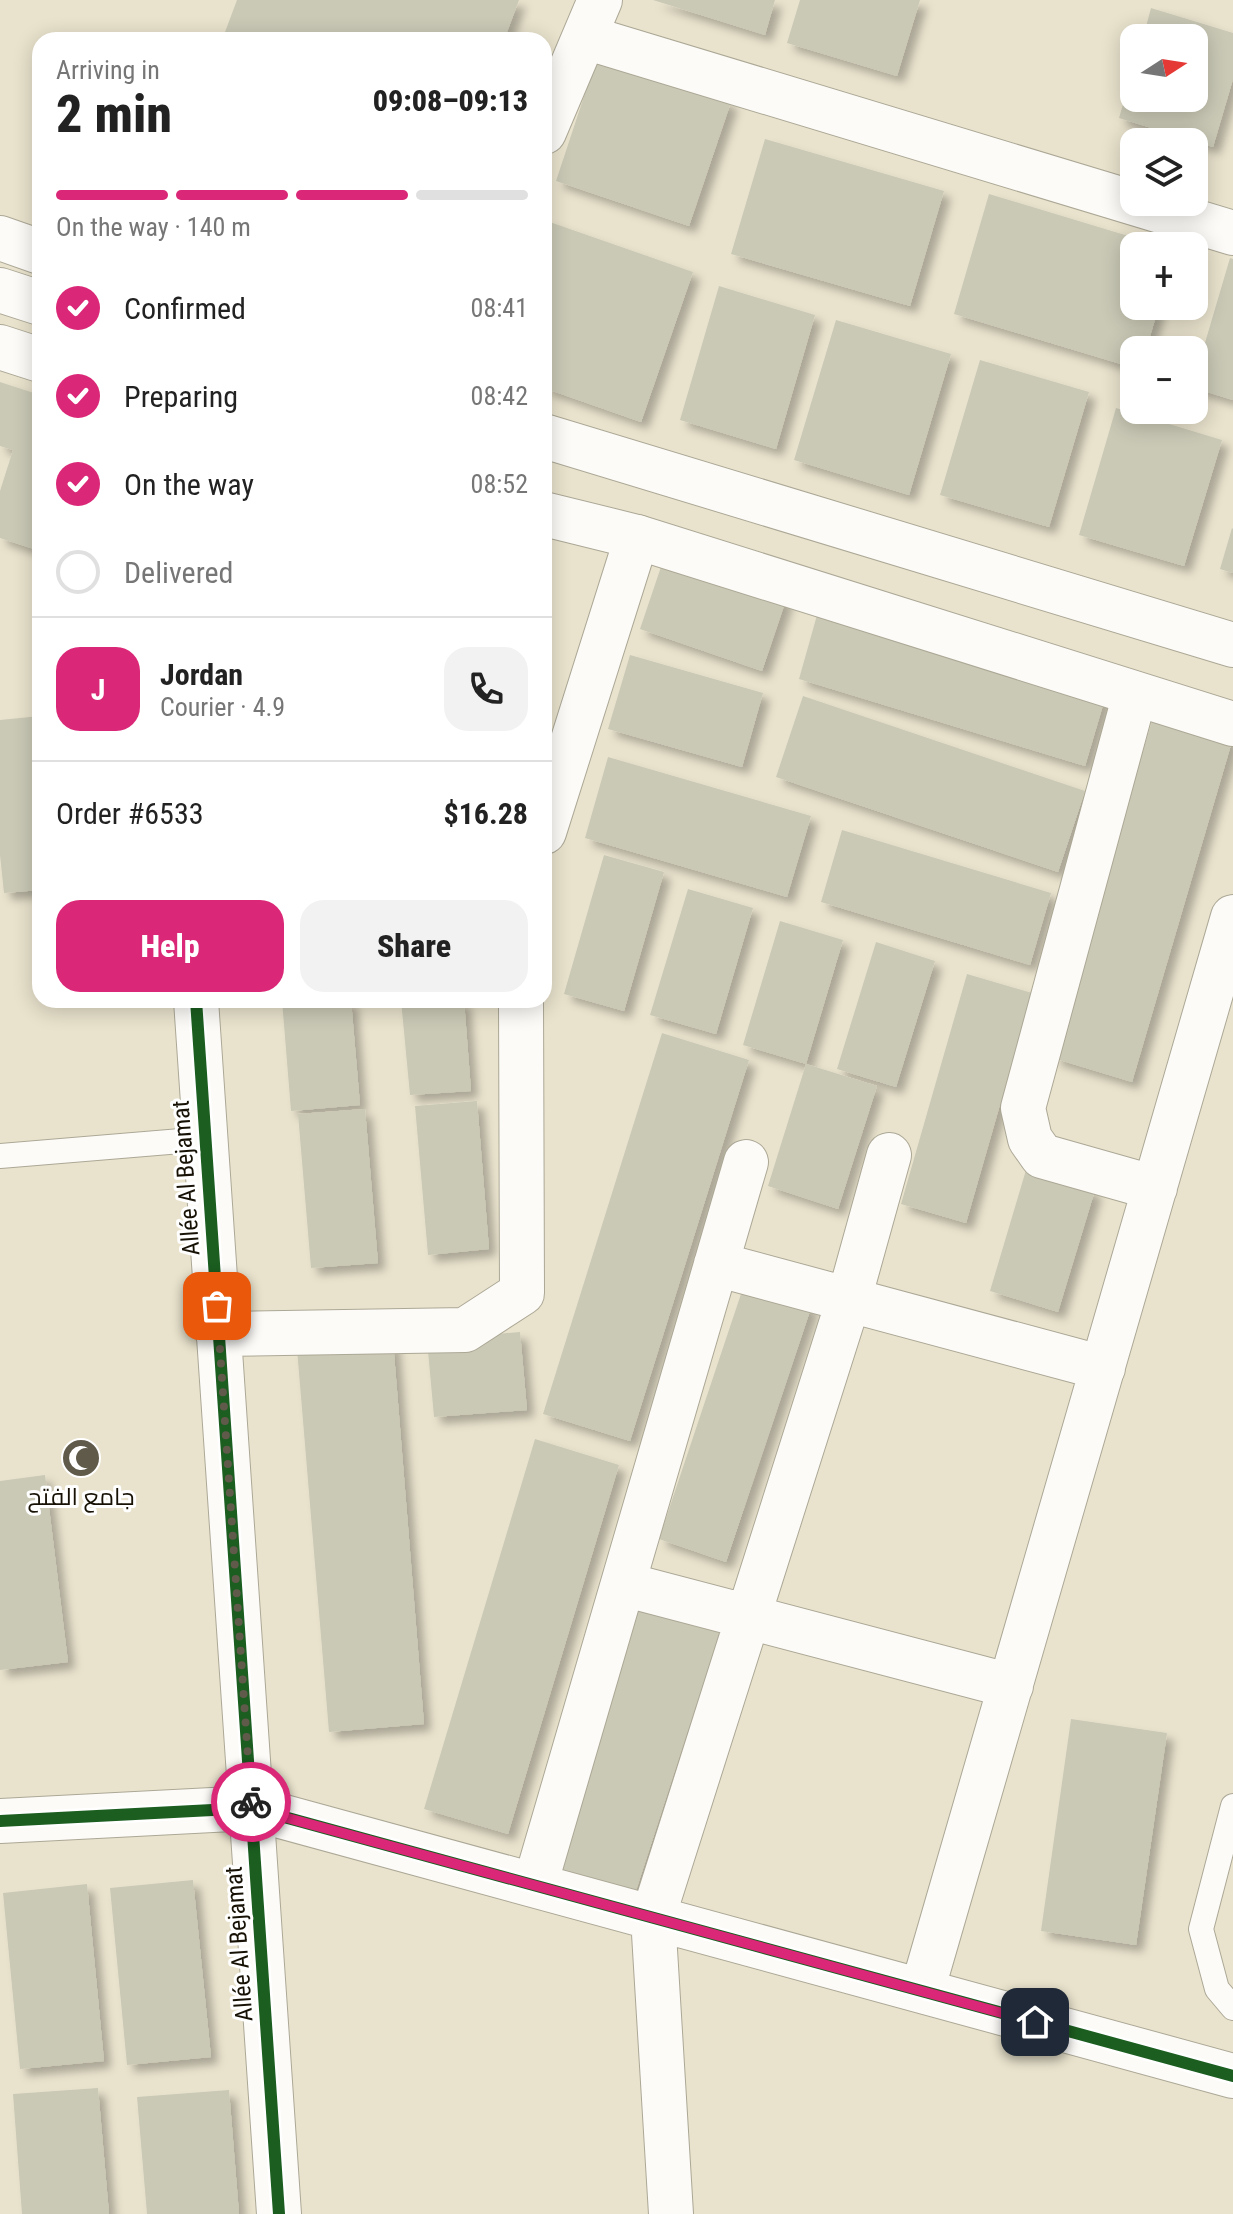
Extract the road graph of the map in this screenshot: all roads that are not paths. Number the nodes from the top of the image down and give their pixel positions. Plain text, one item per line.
1 (593, 19) edge
2 (552, 114) edge
3 (1233, 233) edge
4 (0, 238) edge
5 (32, 249) edge
6 (0, 290) edge
7 (32, 300) edge
8 (0, 347) edge
9 (32, 357) edge
10 (552, 438) edge
11 (552, 516) edge
12 (637, 537) junction
13 (1233, 645) edge
14 (1135, 694) junction
15 (1233, 724) edge
16 (552, 807) edge
17 (1233, 917) edge
18 (197, 1008) edge
19 (521, 1008) edge
20 (205, 1139) junction
21 (889, 1155) dead end
22 (0, 1156) edge
23 (746, 1162) dead end
24 (1155, 1188) junction
25 (716, 1264) junction
26 (849, 1299) junction
27 (218, 1334) junction
28 (1103, 1368) junction
29 (623, 1584) junction
30 (749, 1617) junction
31 (1011, 1686) junction
32 (1233, 1806) edge
33 (251, 1808) junction
34 (0, 1821) edge
35 (535, 1885) junction
36 (653, 1917) junction
37 (922, 1991) junction
38 (1233, 2008) edge
39 (1233, 2076) edge
40 (279, 2214) edge
41 (671, 2214) edge

1 - 2 street
1 - 3 street
4 - 5 street
6 - 7 street
8 - 9 street
10 - 13 street
11 - 12 street
12 - 14 street
12 - 16 street
14 - 15 street
14 - 24 street
17 - 24 street
18 - 20 street, Allée Al Bejamat
19 - 27 street
20 - 22 lane
20 - 27 street, Allée Al Bejamat
21 - 26 street
23 - 25 street
24 - 28 street
25 - 26 street
25 - 29 street
26 - 28 street
26 - 30 street
27 - 33 street, Allée Al Bejamat
28 - 31 street
29 - 30 street
29 - 35 street
30 - 31 street
30 - 36 street
31 - 37 street
32 - 38 lane
33 - 34 street
33 - 35 street
33 - 40 street, Allée Al Bejamat
35 - 36 street
36 - 37 street
36 - 41 street
37 - 39 street

